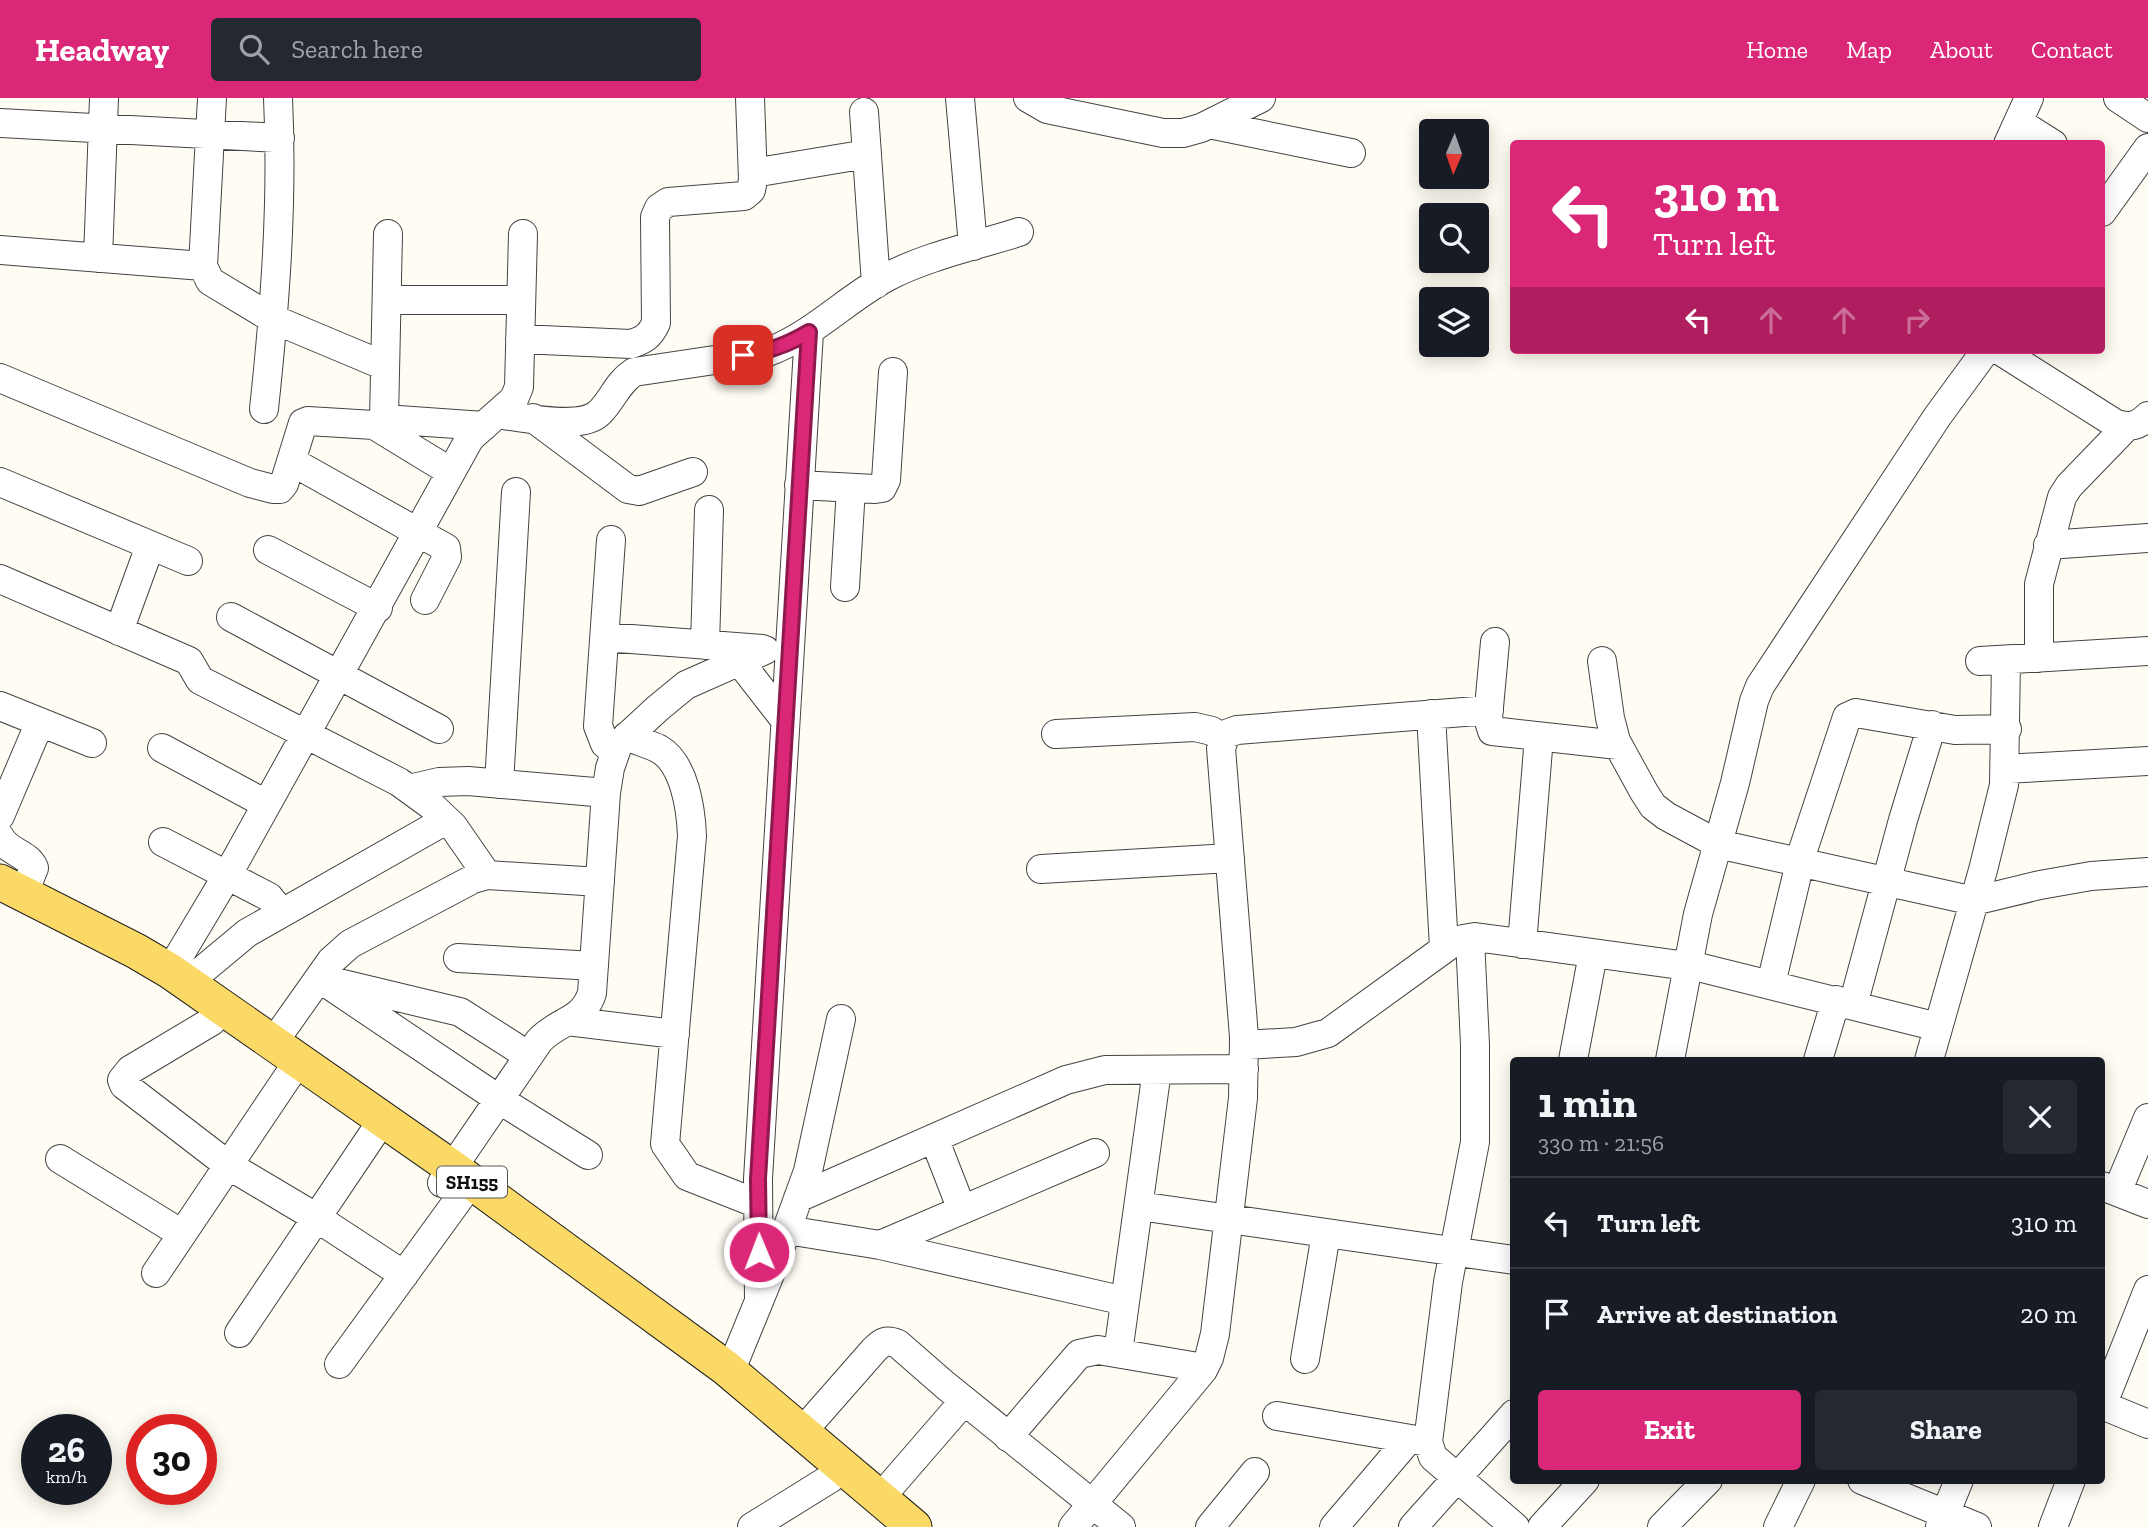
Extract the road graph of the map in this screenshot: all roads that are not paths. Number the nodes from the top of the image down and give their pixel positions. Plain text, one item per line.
1 (104, 98) edge
2 (212, 98) edge
3 (278, 98) edge
4 (750, 98) edge
5 (960, 98) edge
6 (1028, 98) edge
7 (1261, 98) edge
8 (2118, 98) edge
9 (864, 112) dead end
10 (2148, 118) edge
11 (2018, 121) edge
12 (0, 123) edge
13 (1209, 124) junction
14 (104, 130) junction
15 (209, 136) junction
16 (280, 138) junction
17 (2047, 140) edge
18 (2148, 148) edge
19 (1351, 153) dead end
20 (867, 154) junction
21 (753, 173) junction
22 (2112, 179) edge
23 (2105, 202) edge
24 (1019, 232) dead end
25 (388, 234) dead end
26 (523, 234) dead end
27 (973, 246) junction
28 (0, 250) edge
29 (98, 258) junction
30 (203, 266) junction
31 (876, 284) junction
32 (387, 300) junction
33 (521, 300) junction
34 (273, 319) junction
35 (809, 332) junction
36 (520, 339) junction
37 (631, 344) junction
38 (1983, 354) edge
39 (2005, 354) edge
40 (385, 366) junction
41 (893, 372) dead end
42 (626, 377) junction
43 (0, 378) edge
44 (264, 409) dead end
45 (532, 418) junction
46 (490, 420) junction
47 (2137, 421) edge
48 (379, 422) junction
49 (291, 461) junction
50 (452, 472) junction
51 (693, 472) dead end
52 (0, 482) edge
53 (799, 485) junction
54 (851, 488) junction
55 (516, 492) dead end
56 (709, 510) dead end
57 (419, 532) junction
58 (2148, 538) edge
59 (611, 540) dead end
60 (2048, 545) junction
61 (150, 546) junction
62 (268, 550) dead end
63 (188, 561) dead end
64 (0, 579) edge
65 (845, 587) dead end
66 (425, 600) dead end
67 (378, 608) junction
68 (231, 617) dead end
69 (119, 631) junction
70 (605, 637) junction
71 (1495, 642) dead end
72 (695, 644) junction
73 (777, 651) junction
74 (2148, 651) edge
75 (2039, 657) junction
76 (1602, 661) dead end
77 (739, 662) junction
78 (339, 677) junction
79 (686, 685) junction
80 (0, 706) edge
81 (1489, 710) junction
82 (1431, 714) junction
83 (785, 720) junction
84 (40, 722) junction
85 (1932, 725) junction
86 (439, 729) dead end
87 (2007, 729) junction
88 (1056, 734) dead end
89 (306, 736) junction
90 (1539, 737) junction
91 (1223, 740) junction
92 (92, 743) dead end
93 (621, 743) junction
94 (1619, 746) junction
95 (162, 748) dead end
96 (2148, 761) edge
97 (2005, 769) junction
98 (499, 783) junction
99 (409, 789) junction
100 (606, 793) junction
101 (266, 804) junction
102 (0, 816) edge
103 (446, 820) junction
104 (0, 837) edge
105 (163, 842) dead end
106 (1718, 844) junction
107 (1230, 858) junction
108 (1800, 862) junction
109 (1041, 869) dead end
110 (2148, 872) edge
111 (228, 874) junction
112 (487, 875) junction
113 (600, 882) junction
114 (1886, 882) junction
115 (8, 893) edge
116 (1974, 901) junction
117 (282, 913) junction
118 (1470, 938) junction
119 (1522, 944) junction
120 (1444, 948) junction
121 (1593, 954) junction
122 (458, 958) dead end
123 (594, 966) junction
124 (1688, 966) junction
125 (178, 977) junction
126 (319, 978) junction
127 (1771, 984) junction
128 (1844, 1002) junction
129 (841, 1018) dead end
130 (212, 1021) junction
131 (567, 1021) junction
132 (1938, 1027) junction
133 (675, 1034) junction
134 (273, 1043) junction
135 (529, 1056) junction
136 (1244, 1057) junction
137 (1574, 1057) edge
138 (1671, 1057) edge
139 (1819, 1057) edge
140 (1930, 1057) edge
141 (1157, 1070) junction
142 (289, 1074) junction
143 (500, 1101) junction
144 (2148, 1118) edge
145 (373, 1134) junction
146 (934, 1138) junction
147 (1095, 1153) dead end
148 (588, 1155) dead end
149 (60, 1159) dead end
150 (229, 1165) junction
151 (452, 1183) junction
152 (2109, 1189) edge
153 (798, 1198) junction
154 (758, 1204) junction
155 (2148, 1204) edge
156 (1139, 1206) junction
157 (962, 1210) junction
158 (317, 1218) junction
159 (1229, 1220) junction
160 (787, 1230) junction
161 (182, 1234) junction
162 (1326, 1234) junction
163 (880, 1245) junction
164 (1454, 1253) junction
165 (1510, 1260) edge
166 (156, 1273) dead end
167 (404, 1275) junction
168 (2148, 1290) edge
169 (759, 1301) junction
170 (1125, 1301) junction
171 (239, 1333) dead end
172 (1118, 1353) junction
173 (1305, 1359) dead end
174 (339, 1364) dead end
175 (1204, 1368) junction
176 (730, 1371) junction
177 (2105, 1398) edge
178 (964, 1401) junction
179 (2105, 1406) edge
180 (1277, 1416) dead end
181 (1510, 1418) edge
182 (2148, 1424) edge
183 (802, 1432) junction
184 (1008, 1437) junction
185 (1419, 1441) junction
186 (1255, 1472) dead end
187 (1456, 1476) junction
188 (831, 1478) junction
189 (1581, 1484) edge
190 (1704, 1484) edge
191 (1799, 1484) edge
192 (1874, 1484) edge
193 (1957, 1484) edge
194 (2069, 1484) edge
195 (1091, 1505) junction
196 (887, 1513) edge
197 (1943, 1521) edge
198 (752, 1527) edge
199 (914, 1527) edge
200 (1073, 1527) edge
201 (1121, 1527) edge
202 (1210, 1527) edge
203 (1334, 1527) edge
204 (1412, 1527) edge
205 (1515, 1527) edge
206 (1542, 1527) edge
207 (1662, 1527) edge
208 (1778, 1527) edge
209 (1977, 1527) edge
210 (2053, 1527) edge

1 - 14 street
2 - 15 street
3 - 16 street
4 - 21 street
5 - 27 street
6 - 13 street
7 - 13 street
8 - 10 street
9 - 20 street
11 - 17 street
12 - 14 street
13 - 19 street
14 - 15 street
14 - 29 street
15 - 16 street
15 - 30 street
16 - 34 street
18 - 22 street
20 - 21 street
20 - 31 street
21 - 37 street
22 - 23 street
24 - 27 street
25 - 32 street
26 - 33 street
27 - 31 street
28 - 29 street
29 - 30 street
30 - 34 street
31 - 35 street
32 - 33 street
32 - 40 street
33 - 36 street
34 - 40 street
34 - 44 street
35 - 42 street
35 - 53 street
36 - 37 street
36 - 46 street
37 - 42 street
38 - 106 street
39 - 47 street
40 - 48 street
41 - 54 street
42 - 45 street
43 - 49 street
45 - 46 street
45 - 51 street
46 - 48 street
46 - 50 street
47 - 60 street
48 - 49 street
48 - 50 street
49 - 57 street
50 - 57 street
52 - 61 street
53 - 54 street
53 - 73 street
54 - 65 street
55 - 98 street
56 - 72 street
57 - 66 street
57 - 67 street
58 - 60 street
59 - 70 street
60 - 75 street
61 - 63 street
61 - 69 street
62 - 67 street
64 - 69 street
67 - 78 street
68 - 78 street
69 - 89 street
70 - 72 street
70 - 93 street
71 - 81 street
72 - 73 street
72 - 79 street
73 - 77 street
73 - 83 street
74 - 75 street
75 - 87 street
76 - 94 street
77 - 79 street
77 - 83 street
78 - 86 street
78 - 89 street
79 - 93 street
80 - 84 street
81 - 82 street
81 - 90 street
82 - 91 street
82 - 120 street
83 - 154 street
84 - 92 street
84 - 102 street
85 - 87 street
85 - 108 street
85 - 114 street
87 - 97 street
88 - 91 street
89 - 99 street
89 - 101 street
90 - 94 street
90 - 119 street
91 - 107 street
93 - 100 street
93 - 133 street
94 - 106 street
95 - 101 street
96 - 97 street
97 - 116 street
98 - 99 street
98 - 100 street
99 - 103 street
100 - 113 street
101 - 111 street
103 - 112 street
103 - 117 street
104 - 115 street
105 - 111 street
106 - 108 street
106 - 124 street
107 - 109 street
107 - 136 street
108 - 114 street
108 - 127 street
110 - 116 street
111 - 117 street
111 - 125 street
112 - 113 street
112 - 126 street
113 - 123 street
114 - 116 street
114 - 128 street
115 - 125 main road, SH155
115 - 130 main road, SH155
116 - 132 street
117 - 125 street
118 - 119 street
118 - 120 street
118 - 164 street
119 - 121 street
120 - 136 street
121 - 124 street
121 - 137 street
122 - 123 street
123 - 131 street
124 - 127 street
124 - 138 street
125 - 134 main road, SH155
126 - 134 street
126 - 135 street
126 - 143 street
127 - 128 street
128 - 132 street
128 - 139 street
129 - 153 street
130 - 142 main road, SH155
130 - 150 street
131 - 133 street
131 - 135 street
132 - 140 street
133 - 154 street
134 - 151 main road, SH155
135 - 143 street
136 - 141 street
136 - 159 street
141 - 146 street
141 - 156 street
142 - 145 main road, SH155
142 - 150 street
143 - 148 street
143 - 151 street
144 - 152 street
145 - 151 main road, SH155
145 - 158 street
146 - 153 street
146 - 157 street
147 - 157 street
149 - 161 street
150 - 158 street
150 - 161 street
151 - 167 street
151 - 176 main road, SH155
151 - 188 main road, SH155
152 - 155 street
153 - 160 street
154 - 169 street
156 - 159 street
156 - 170 street
157 - 163 street
158 - 167 street
158 - 171 street
159 - 162 street
159 - 175 street
160 - 163 street
160 - 169 street
161 - 166 street
162 - 164 street
162 - 173 street
163 - 170 street
164 - 165 street
164 - 185 street
167 - 174 street
168 - 177 street
169 - 176 street
170 - 172 street
172 - 175 street
172 - 184 street
175 - 195 street
176 - 183 main road, SH155
178 - 183 street
178 - 184 street
178 - 196 street
179 - 182 street
180 - 185 street
181 - 187 street
183 - 196 main road, SH155
184 - 195 street
185 - 187 street
185 - 203 street
186 - 202 street
187 - 204 street
187 - 205 street
188 - 196 main road, SH155
188 - 198 street
189 - 206 street
190 - 207 street
191 - 208 street
192 - 197 street
193 - 197 street
194 - 210 street
195 - 200 street
195 - 201 street
196 - 199 main road, SH155
197 - 209 street

